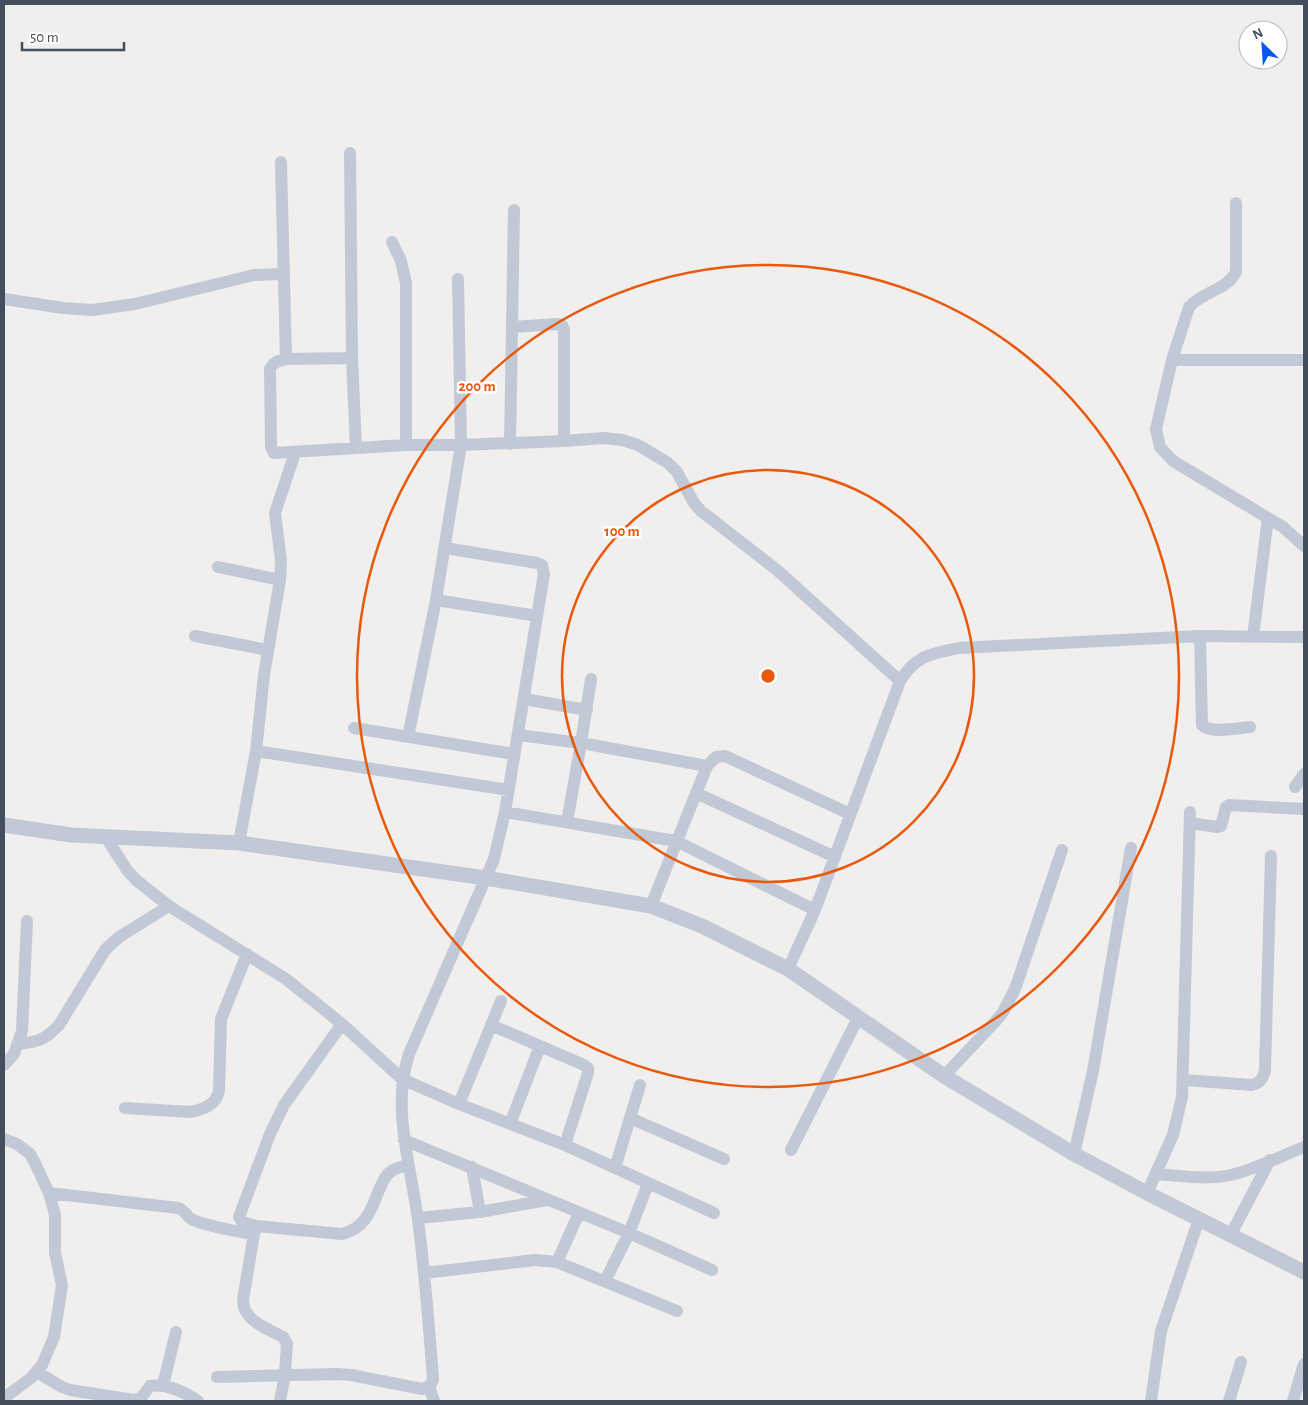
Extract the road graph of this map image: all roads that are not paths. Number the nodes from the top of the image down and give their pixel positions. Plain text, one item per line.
1 (350, 153) dead end
2 (281, 162) dead end
3 (1236, 204) dead end
4 (514, 210) dead end
5 (392, 242) dead end
6 (283, 274) junction
7 (458, 279) dead end
8 (4, 299) edge
9 (512, 327) junction
10 (352, 358) junction
11 (286, 359) junction
12 (1172, 360) junction
13 (1304, 360) edge
14 (564, 441) junction
15 (510, 444) junction
16 (406, 445) junction
17 (461, 445) junction
18 (356, 447) junction
19 (295, 453) junction
20 (1268, 518) junction
21 (1304, 546) edge
22 (444, 548) junction
23 (218, 567) dead end
24 (280, 580) junction
25 (436, 600) junction
26 (537, 616) junction
27 (195, 636) dead end
28 (1200, 636) junction
29 (1253, 637) junction
30 (1304, 637) edge
31 (268, 650) junction
32 (590, 679) dead end
33 (900, 681) junction
34 (524, 699) junction
35 (586, 710) junction
36 (1250, 727) dead end
37 (354, 728) dead end
38 (518, 736) junction
39 (408, 737) junction
40 (581, 743) junction
41 (256, 751) junction
42 (514, 754) junction
43 (707, 766) junction
44 (1304, 774) edge
45 (1296, 787) dead end
46 (509, 790) junction
47 (696, 793) junction
48 (1304, 809) edge
49 (505, 812) junction
50 (850, 814) junction
51 (567, 822) junction
52 (4, 825) edge
53 (105, 836) junction
54 (676, 841) junction
55 (239, 843) junction
56 (1132, 848) dead end
57 (1062, 850) dead end
58 (1271, 856) dead end
59 (835, 857) junction
60 (486, 878) junction
61 (169, 906) junction
62 (651, 906) junction
63 (815, 910) junction
64 (27, 921) dead end
65 (247, 954) junction
66 (788, 969) junction
67 (501, 1000) dead end
68 (858, 1018) junction
69 (342, 1024) junction
70 (491, 1025) junction
71 (18, 1044) junction
72 (540, 1046) junction
73 (4, 1065) edge
74 (944, 1076) junction
75 (402, 1079) junction
76 (1184, 1080) junction
77 (640, 1085) dead end
78 (459, 1104) junction
79 (125, 1108) dead end
80 (630, 1118) junction
81 (510, 1124) junction
82 (4, 1139) edge
83 (404, 1140) junction
84 (566, 1145) junction
85 (1304, 1147) edge
86 (791, 1150) dead end
87 (1074, 1154) junction
88 (724, 1159) dead end
89 (1270, 1160) junction
90 (407, 1165) junction
91 (472, 1167) junction
92 (615, 1168) junction
93 (1157, 1174) junction
94 (648, 1184) junction
95 (49, 1193) junction
96 (1147, 1193) junction
97 (547, 1200) junction
98 (480, 1212) junction
99 (580, 1213) junction
100 (714, 1213) dead end
101 (418, 1218) junction
102 (1199, 1219) junction
103 (255, 1230) junction
104 (629, 1233) junction
105 (1231, 1234) junction
106 (557, 1262) junction
107 (712, 1270) dead end
108 (1304, 1272) edge
109 (424, 1273) junction
110 (605, 1281) junction
111 (677, 1311) dead end
112 (176, 1332) dead end
113 (1240, 1362) dead end
114 (1304, 1364) edge
115 (37, 1372) junction
116 (285, 1374) junction
117 (217, 1377) dead end
118 (163, 1385) junction
119 (429, 1387) junction
120 (4, 1398) edge
121 (198, 1401) edge
122 (280, 1401) edge
123 (434, 1401) edge
124 (1151, 1401) edge
125 (1230, 1401) edge
126 (1293, 1401) edge

1 - 10 street
2 - 6 street
3 - 12 street
4 - 9 street
5 - 16 street
6 - 8 street
6 - 11 street
7 - 17 street
9 - 14 street
9 - 15 street
10 - 11 street
10 - 18 street
11 - 19 street
12 - 13 street
12 - 20 street
14 - 15 street
14 - 33 street
15 - 17 street
16 - 17 street
16 - 18 street
17 - 22 street
18 - 19 street
19 - 24 street
20 - 21 street
20 - 29 street
22 - 25 street
22 - 26 street
23 - 24 street
24 - 31 street
25 - 26 street
25 - 39 street
26 - 34 street
27 - 31 street
28 - 29 street
28 - 33 street
28 - 36 street
29 - 30 street
31 - 41 street
32 - 35 street
33 - 50 street
34 - 35 street
34 - 38 street
35 - 40 street
37 - 39 street
38 - 40 street
38 - 42 street
39 - 42 street
40 - 43 street
40 - 51 street
41 - 46 street
41 - 55 street
42 - 46 street
43 - 47 street
43 - 50 street
44 - 45 street
46 - 49 street
47 - 54 street
47 - 59 street
48 - 76 street
49 - 51 street
49 - 60 street
50 - 59 street
51 - 54 street
52 - 53 street
53 - 55 street
53 - 61 street
54 - 62 street
54 - 63 street
55 - 60 street
56 - 87 street
57 - 74 street
58 - 76 street
59 - 63 street
60 - 62 street
60 - 75 street
61 - 65 street
61 - 71 street
62 - 66 street
63 - 66 street
64 - 71 street
65 - 69 street
65 - 79 street
66 - 68 street
67 - 70 street
68 - 74 street
68 - 86 street
69 - 75 street
69 - 103 street
70 - 72 street
70 - 78 street
71 - 73 street
72 - 81 street
72 - 84 street
74 - 87 street
75 - 78 street
75 - 83 street
76 - 93 street
77 - 80 street
78 - 81 street
80 - 88 street
80 - 92 street
81 - 84 street
82 - 95 street
83 - 90 street
83 - 91 street
84 - 92 street
85 - 89 street
87 - 96 street
89 - 93 street
89 - 105 street
90 - 101 street
90 - 103 street
91 - 97 street
91 - 98 street
92 - 94 street
93 - 96 street
94 - 100 street
94 - 104 street
95 - 103 street
95 - 115 street
96 - 102 street
97 - 98 street
97 - 99 street
98 - 101 street
99 - 104 street
99 - 106 street
101 - 109 street
102 - 105 street
102 - 124 street
103 - 116 street
104 - 107 street
104 - 110 street
105 - 108 street
106 - 109 street
106 - 110 street
109 - 119 street
110 - 111 street
112 - 118 street
113 - 125 street
114 - 126 street
115 - 118 street
115 - 120 street
116 - 117 street
116 - 119 street
116 - 122 street
118 - 121 street
119 - 123 street

